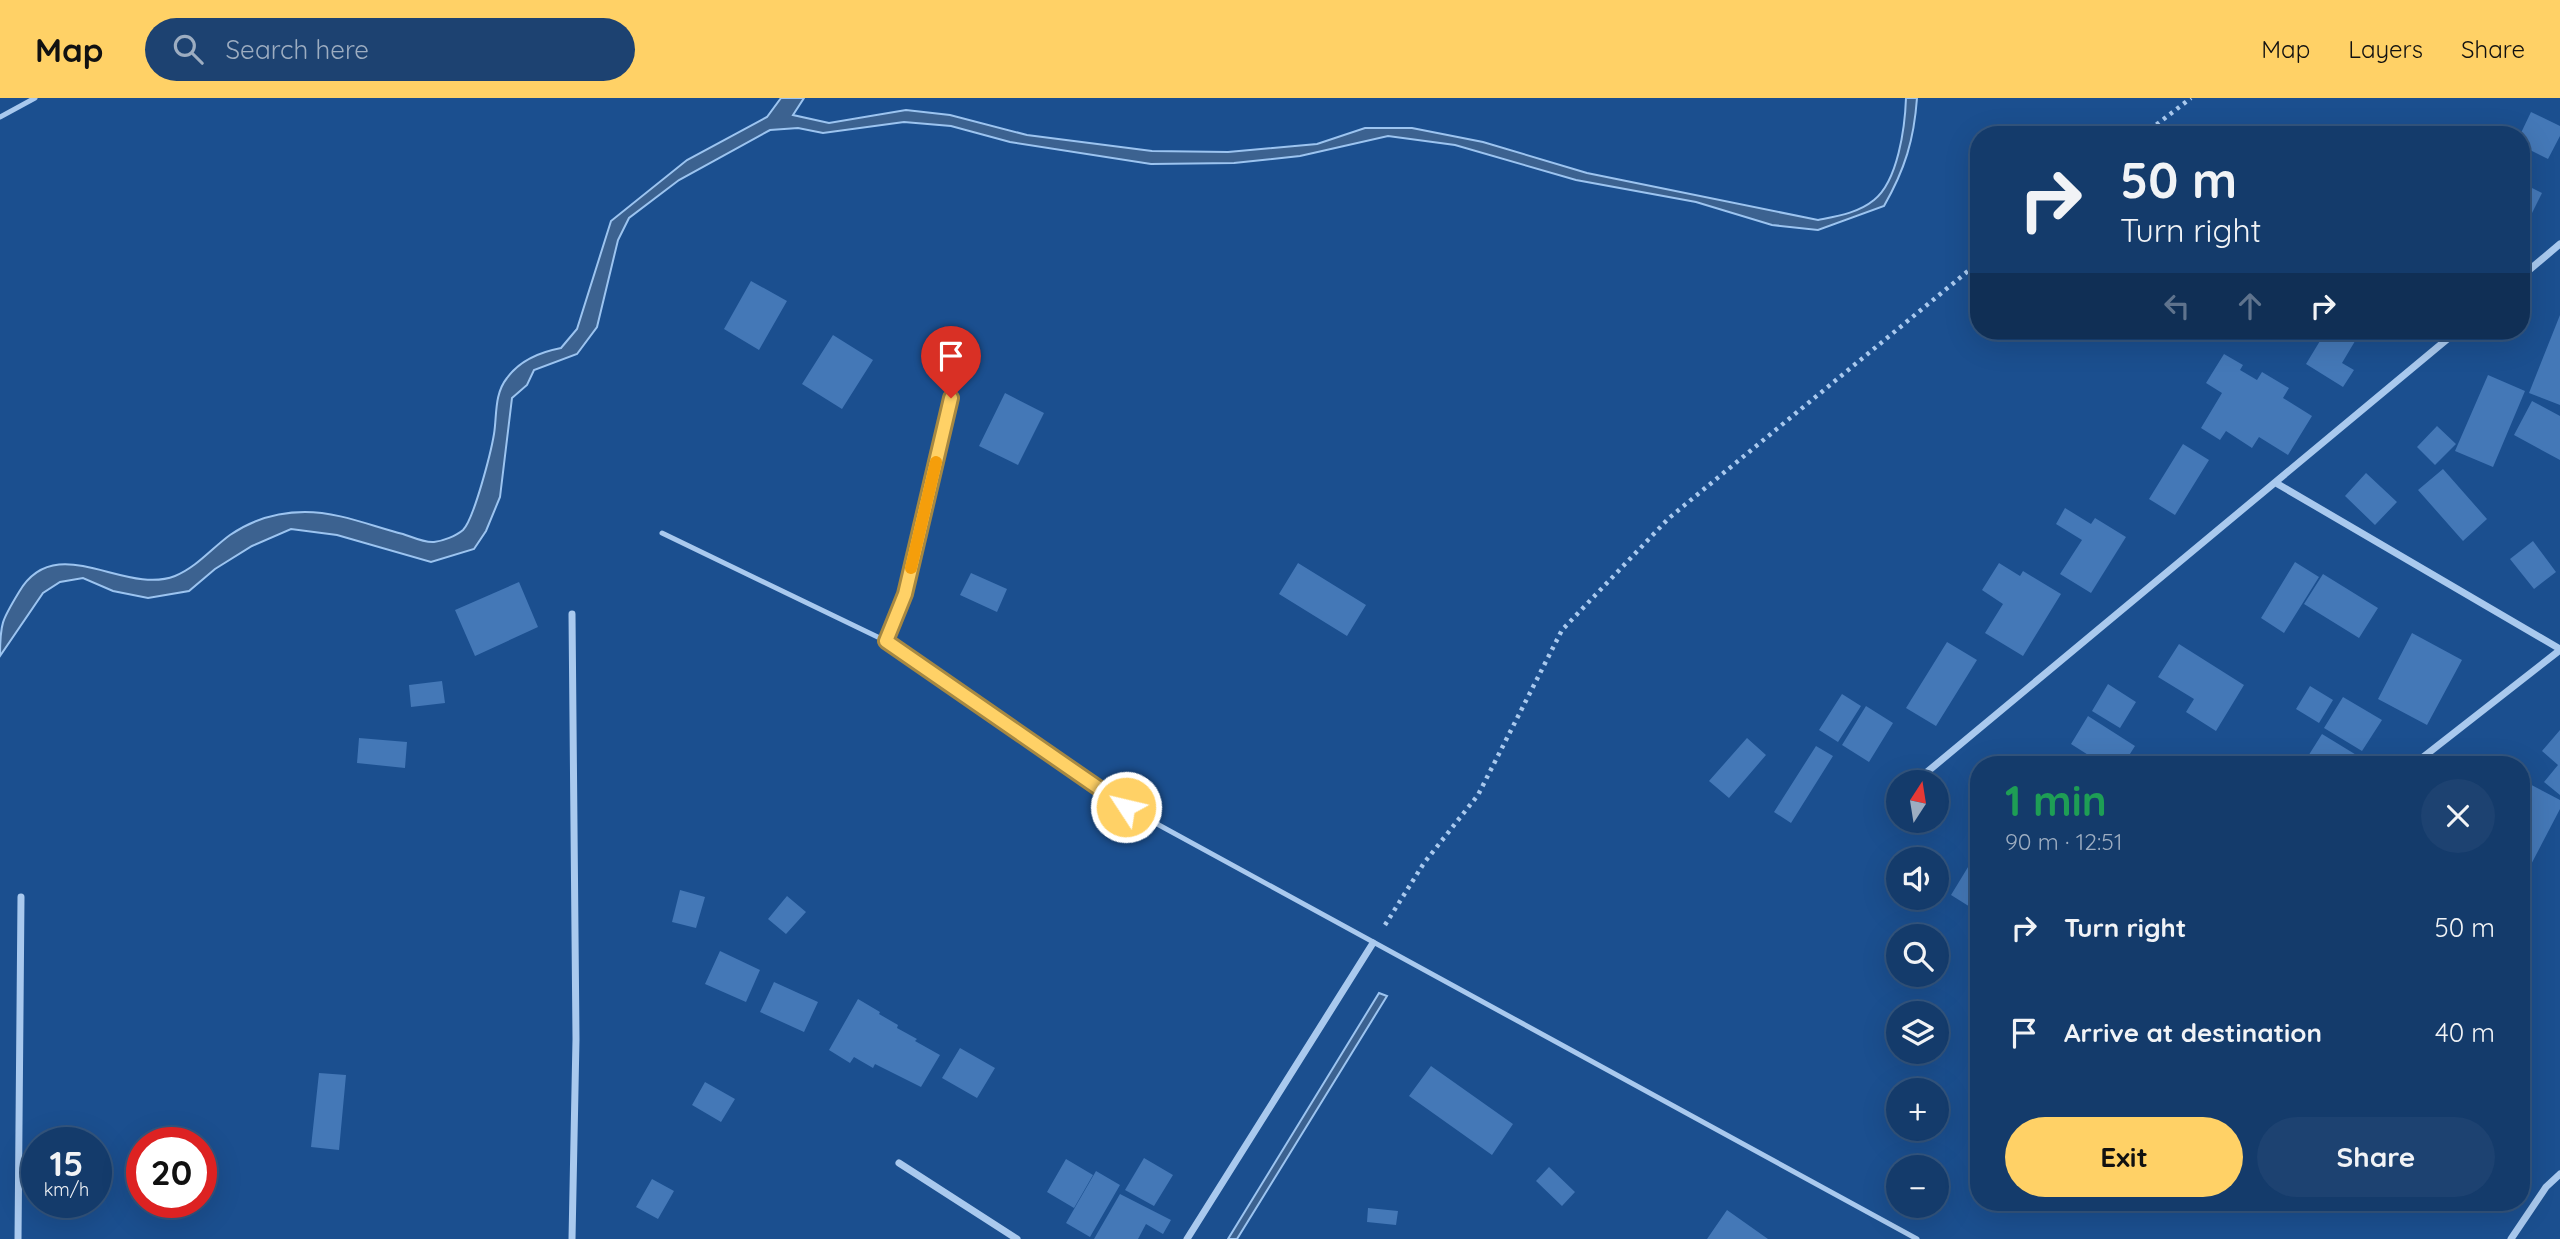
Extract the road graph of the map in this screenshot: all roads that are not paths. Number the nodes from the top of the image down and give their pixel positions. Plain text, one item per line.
1 (35, 98) edge
2 (0, 117) edge
3 (2560, 244) edge
4 (2530, 269) edge
5 (2446, 340) edge
6 (951, 398) dead end
7 (2276, 483) junction
8 (662, 533) dead end
9 (572, 614) dead end
10 (886, 641) junction
11 (2560, 650) edge
12 (2425, 756) edge
13 (1929, 770) edge
14 (21, 898) dead end
15 (1373, 943) junction
16 (899, 1163) dead end
17 (2560, 1174) edge
18 (2530, 1211) edge
19 (2530, 1211) edge
20 (18, 1239) edge
21 (572, 1239) edge
22 (1017, 1239) edge
23 (1187, 1239) edge
24 (1917, 1239) edge
25 (2511, 1239) edge

1 - 2 lane
3 - 4 street
5 - 7 street
6 - 10 lane
7 - 11 street
7 - 13 street
8 - 10 lane
9 - 21 street
10 - 15 lane
11 - 12 street
14 - 20 street
15 - 23 street
15 - 24 lane
16 - 22 street
17 - 18 street
19 - 25 street

